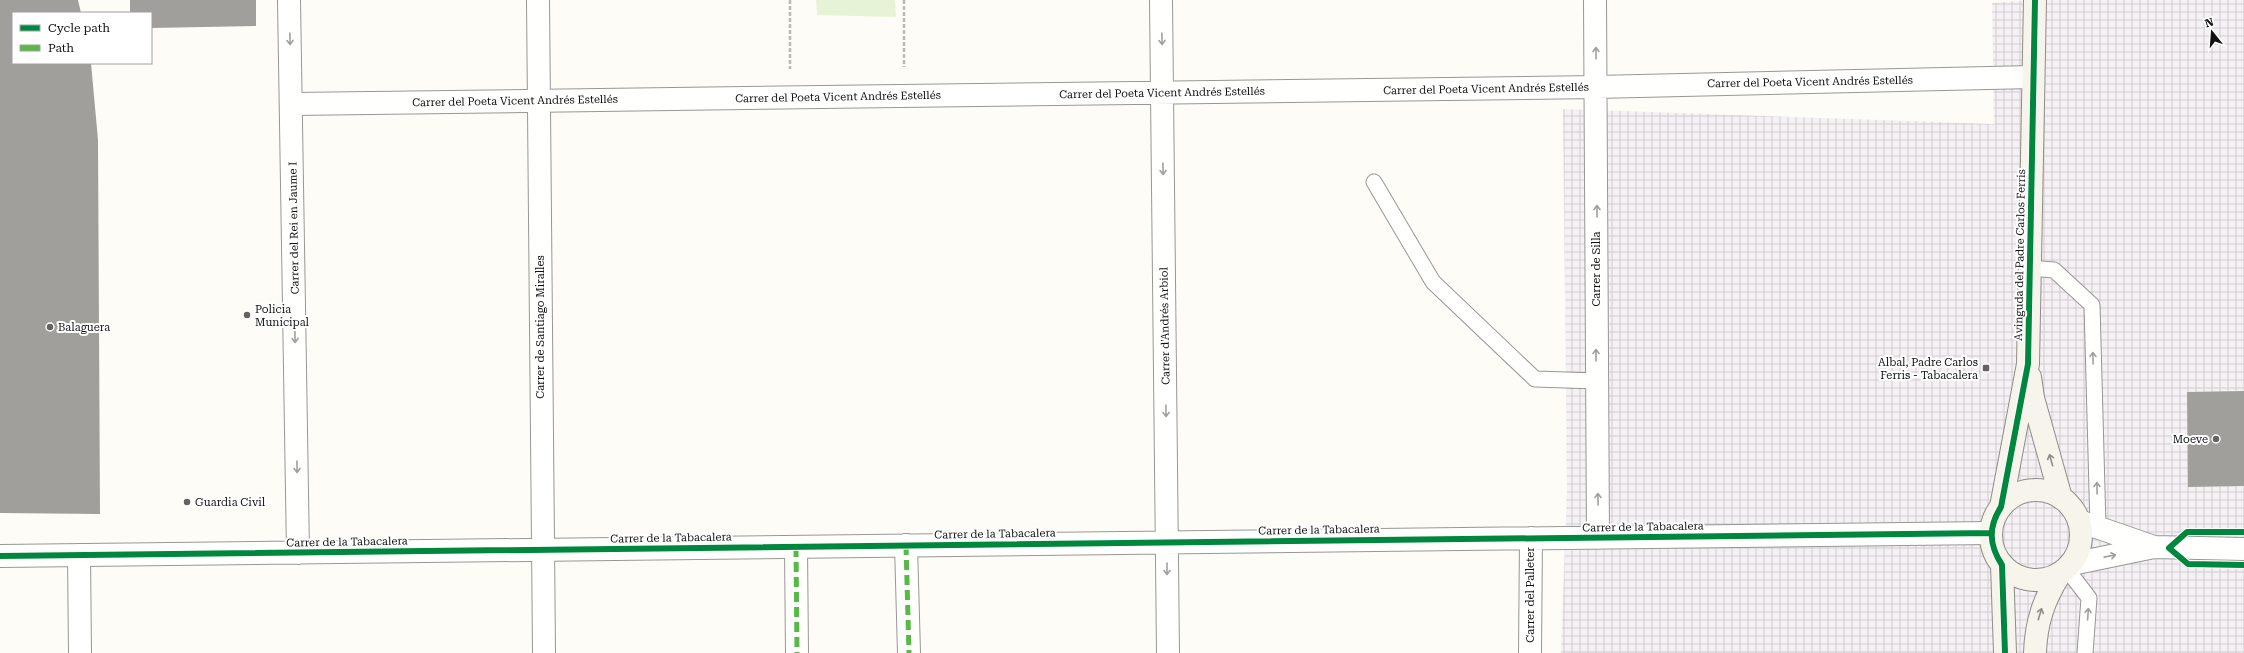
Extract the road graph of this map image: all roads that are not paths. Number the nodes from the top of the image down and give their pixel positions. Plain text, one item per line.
1 (289, 0) edge
2 (538, 0) edge
3 (1161, 0) edge
4 (1595, 0) edge
5 (2035, 0) edge
6 (2033, 78) junction
7 (1596, 87) junction
8 (1163, 93) junction
9 (538, 100) junction
10 (292, 104) junction
11 (1374, 182) dead end
12 (2030, 268) junction
13 (2028, 364) junction
14 (1596, 381) junction
15 (2062, 498) junction
16 (2001, 507) junction
17 (2088, 524) junction
18 (1991, 533) junction
19 (1531, 538) junction
20 (1598, 538) junction
21 (1167, 542) junction
22 (906, 545) junction
23 (796, 547) junction
24 (2154, 547) junction
25 (2244, 549) edge
26 (542, 550) junction
27 (298, 553) junction
28 (79, 555) junction
29 (0, 556) edge
30 (2002, 565) junction
31 (2066, 569) junction
32 (80, 653) edge
33 (544, 653) edge
34 (797, 653) edge
35 (909, 653) edge
36 (1168, 653) edge
37 (1530, 653) edge
38 (2005, 653) edge
39 (2036, 653) edge
40 (2085, 653) edge

1 -> 10 street, Carrer del Rei en Jaume I
2 - 9 street, Carrer de Santiago Miralles
3 -> 8 street, Carrer d'Andrés Arbiol
7 -> 4 street, Carrer de Silla
5 - 6 street, Avinguda del Padre Carlos Ferris
6 - 7 street, Carrer del Poeta Vicent Andrés Estellés
6 - 12 street, Avinguda del Padre Carlos Ferris
7 - 8 street, Carrer del Poeta Vicent Andrés Estellés
14 -> 7 street, Carrer de Silla
8 - 9 street, Carrer del Poeta Vicent Andrés Estellés
8 -> 21 street, Carrer d'Andrés Arbiol
9 - 10 street, Carrer del Poeta Vicent Andrés Estellés
9 - 26 street, Carrer de Santiago Miralles
10 -> 27 street, Carrer del Rei en Jaume I
11 - 14 lane
12 - 13 street, Avinguda del Padre Carlos Ferris
17 -> 12 lane
15 -> 13 street, Avinguda del Padre Carlos Ferris
13 - 16 street, Avinguda del Padre Carlos Ferris
20 -> 14 street, Carrer de Silla
15 - 16 street
15 - 17 street
16 - 18 street
17 - 24 street
17 - 31 street
18 - 20 street, Carrer de la Tabacalera
18 - 30 street
19 - 20 street, Carrer de la Tabacalera
19 - 21 street, Carrer de la Tabacalera
19 - 37 street, Carrer del Palleter
21 - 22 street, Carrer de la Tabacalera
21 -> 36 street, Carrer d'Andrés Arbiol
22 - 23 street, Carrer de la Tabacalera
22 - 35 street
23 - 26 street, Carrer de la Tabacalera
23 - 34 street
24 - 25 street
31 -> 24 street
26 - 27 street, Carrer de la Tabacalera
26 - 33 street, Carrer de Santiago Miralles
27 - 28 street, Carrer de la Tabacalera
28 - 29 street, Carrer de la Tabacalera
28 - 32 street
30 - 31 street
30 - 38 street
39 -> 31 street
40 -> 31 lane

